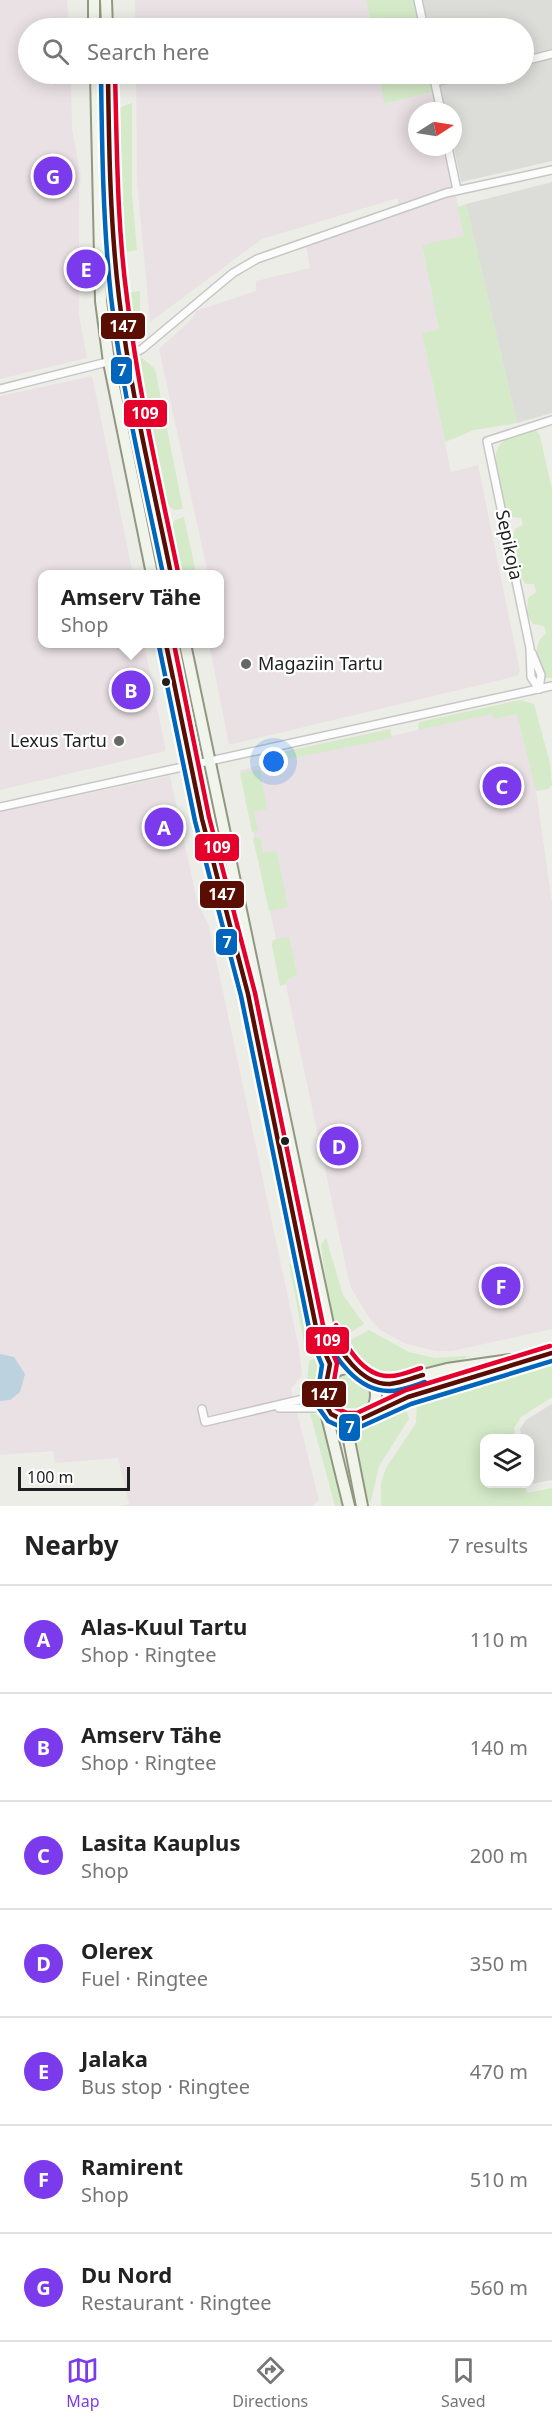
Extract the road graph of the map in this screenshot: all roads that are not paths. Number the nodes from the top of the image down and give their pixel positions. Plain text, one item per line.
1 (94, 0) edge
2 (106, 0) edge
3 (418, 0) edge
4 (94, 18) edge
5 (107, 18) edge
6 (421, 18) edge
7 (552, 54) edge
8 (534, 58) edge
9 (96, 84) edge
10 (108, 84) edge
11 (435, 84) edge
12 (439, 102) edge
13 (450, 156) edge
14 (552, 170) edge
15 (457, 189) junction
16 (127, 357) junction
17 (109, 362) junction
18 (0, 389) edge
19 (552, 420) edge
20 (151, 570) edge
21 (170, 570) edge
22 (167, 648) edge
23 (186, 648) edge
24 (552, 686) edge
25 (538, 689) junction
26 (209, 760) junction
27 (191, 764) junction
28 (0, 807) edge
29 (547, 1354) edge
30 (359, 1370) junction
31 (372, 1381) junction
32 (326, 1382) junction
33 (271, 1408) junction
34 (325, 1408) junction
35 (202, 1409) dead end
36 (369, 1413) junction
37 (354, 1421) junction
38 (349, 1506) edge
39 (362, 1506) edge

1 - 4 main road
2 - 5 main road
3 - 6 street
7 - 8 street
9 - 17 main road
10 - 16 main road
11 - 12 street
13 - 15 street
14 - 15 street
15 - 16 street
16 - 17 street
16 - 21 main road
17 - 18 street
17 - 20 main road
19 - 25 street, Sepikoja
22 - 27 main road
23 - 26 main road
24 - 25 street
25 - 26 street
26 - 27 street
26 - 30 main road
27 - 28 street
27 - 32 main road
29 - 31 main road
29 - 36 main road
30 - 31 main road
30 - 32 main road
31 - 36 main road
32 - 33 street
32 - 34 main road
33 - 34 street
33 - 35 street
34 - 37 main road
34 - 38 main road
36 - 37 main road
37 - 39 main road

